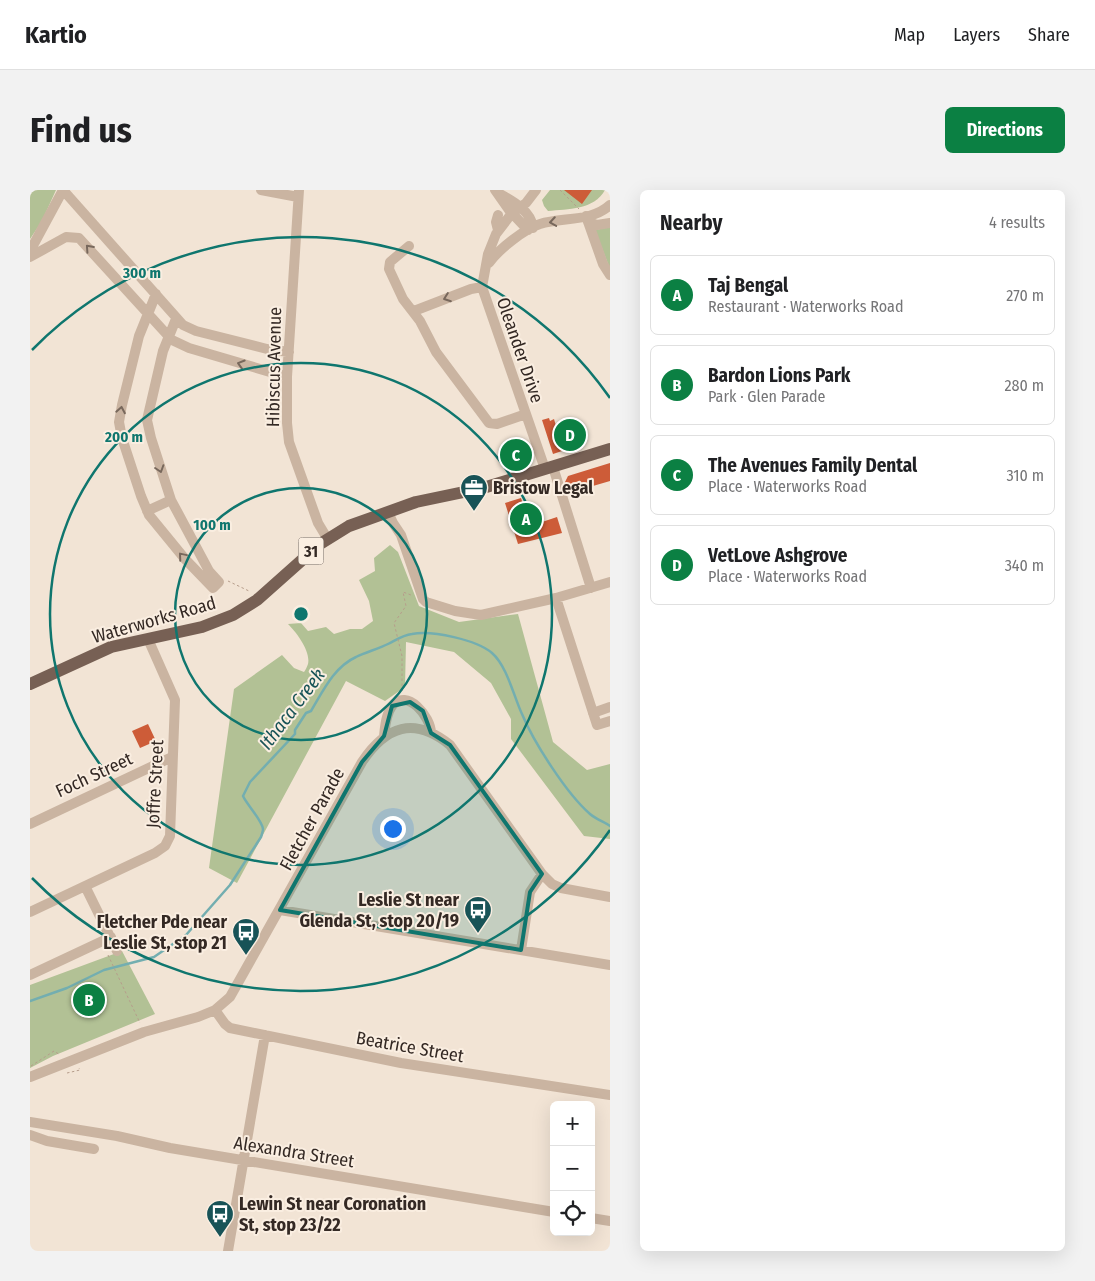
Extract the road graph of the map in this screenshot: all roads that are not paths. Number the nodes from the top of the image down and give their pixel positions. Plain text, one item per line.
1 (63, 190) edge
2 (262, 190) edge
3 (536, 190) edge
4 (496, 191) edge
5 (299, 193) edge
6 (610, 205) edge
7 (516, 210) junction
8 (498, 215) dead end
9 (584, 216) junction
10 (610, 223) edge
11 (531, 229) junction
12 (498, 230) junction
13 (410, 246) dead end
14 (30, 251) edge
15 (30, 257) edge
16 (485, 268) junction
17 (610, 275) edge
18 (482, 287) junction
19 (156, 294) junction
20 (414, 311) junction
21 (148, 314) junction
22 (176, 319) junction
23 (168, 337) junction
24 (289, 352) junction
25 (287, 377) junction
26 (526, 414) junction
27 (610, 449) edge
28 (549, 468) junction
29 (171, 500) junction
30 (147, 511) junction
31 (388, 512) junction
32 (327, 538) junction
33 (202, 557) junction
34 (195, 570) junction
35 (610, 582) edge
36 (591, 588) junction
37 (556, 598) junction
38 (148, 639) junction
39 (30, 684) edge
40 (610, 707) edge
41 (593, 713) junction
42 (610, 721) edge
43 (431, 732) junction
44 (384, 736) junction
45 (172, 757) junction
46 (30, 824) edge
47 (542, 874) junction
48 (85, 886) junction
49 (610, 897) edge
50 (280, 910) junction
51 (30, 912) edge
52 (111, 937) junction
53 (117, 950) dead end
54 (521, 950) junction
55 (610, 965) edge
56 (30, 975) edge
57 (215, 1010) junction
58 (265, 1035) junction
59 (30, 1078) edge
60 (610, 1095) edge
61 (30, 1122) edge
62 (30, 1135) edge
63 (94, 1149) dead end
64 (242, 1160) junction
65 (550, 1211) edge
66 (595, 1219) edge
67 (610, 1222) edge
68 (228, 1251) edge

1 - 14 street
1 - 19 street
2 - 5 street
3 - 7 street, Oleander Drive
4 - 7 street
5 - 24 street, Hibiscus Avenue
6 - 9 street
7 - 11 street
7 - 12 street, Oleander Drive
8 - 12 street
9 - 10 street
9 -> 11 street
9 - 17 street
11 - 16 street
12 - 16 street, Oleander Drive
13 - 20 street
21 -> 15 street
16 - 18 street, Oleander Drive
18 -> 20 street
18 - 26 street, Oleander Drive
19 - 21 street
19 - 22 street
20 - 26 street
21 - 23 street
30 -> 21 street
22 - 23 street
22 - 24 street
25 -> 23 street
23 -> 29 street
24 - 25 street, Hibiscus Avenue
25 - 32 street, Hibiscus Avenue
26 - 28 street, Oleander Drive
27 - 28 main road, Waterworks Road / 31
28 - 31 main road, Waterworks Road / 31
28 - 36 street, Oleander Drive
29 - 30 street
29 - 33 street
34 -> 30 street
31 - 32 main road, Waterworks Road / 31
31 - 37 street
32 - 38 main road, Waterworks Road / 31
33 - 34 street
33 - 34 street
35 - 36 street
36 - 37 street
37 - 41 street
38 - 39 main road, Waterworks Road / 31
38 - 45 street, Joffre Street
40 - 41 street
41 - 42 street
43 - 44 street
43 - 44 street
43 - 47 street
44 - 50 street, Fletcher Parade
45 - 46 street, Foch Street
45 - 48 street, Joffre Street
47 - 49 street
47 - 54 street
48 - 51 street, Joffre Street
48 - 52 street
50 - 54 street
50 - 57 street, Fletcher Parade
52 - 53 street
52 - 56 street
54 - 55 street
57 - 58 street, Beatrice Street
57 - 59 street, Fletcher Parade
58 - 60 street, Beatrice Street
58 - 64 street
61 - 64 street, Alexandra Street
62 - 63 street
64 - 65 street, Alexandra Street
64 - 68 street
66 - 67 street

